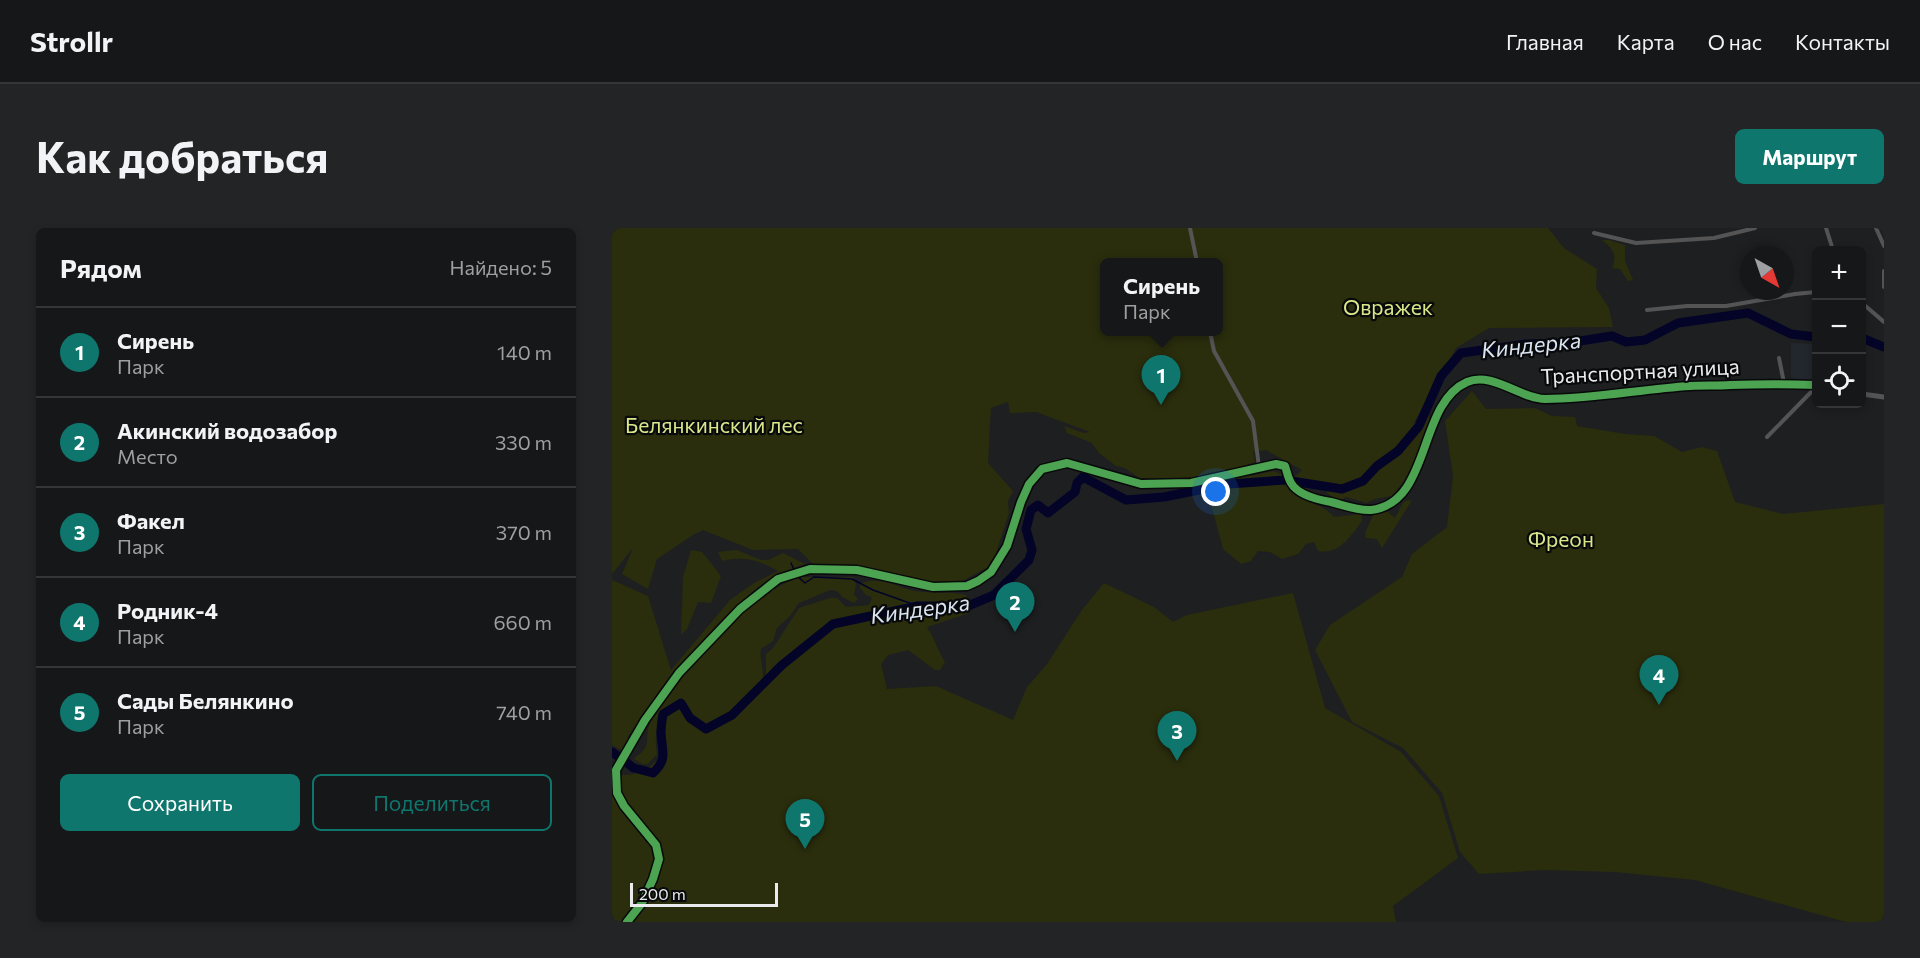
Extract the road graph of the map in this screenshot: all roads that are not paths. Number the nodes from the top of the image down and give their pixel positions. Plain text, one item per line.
1 (1190, 228) edge
2 (1755, 228) edge
3 (1826, 228) edge
4 (1876, 228) edge
5 (1594, 233) dead end
6 (1832, 246) edge
7 (1884, 246) edge
8 (1196, 258) edge
9 (1884, 271) edge
10 (1884, 286) edge
11 (1812, 292) edge
12 (1866, 306) edge
13 (1647, 310) dead end
14 (1884, 321) edge
15 (1211, 336) edge
16 (1779, 358) dead end
17 (1784, 383) junction
18 (1812, 386) edge
19 (1812, 390) edge
20 (1866, 395) edge
21 (1884, 397) edge
22 (1767, 437) dead end
23 (1259, 467) junction
24 (1292, 485) joint
25 (627, 922) edge

1 - 8 street
2 - 5 street
3 - 6 street
4 - 7 street
9 - 10 street
11 - 13 street
12 - 14 street
15 - 23 street
16 - 17 street
17 - 18 street, Транспортная улица
17 - 24 street, Транспортная улица
19 - 22 street
20 - 21 street
23 - 24 street
23 - 25 street

